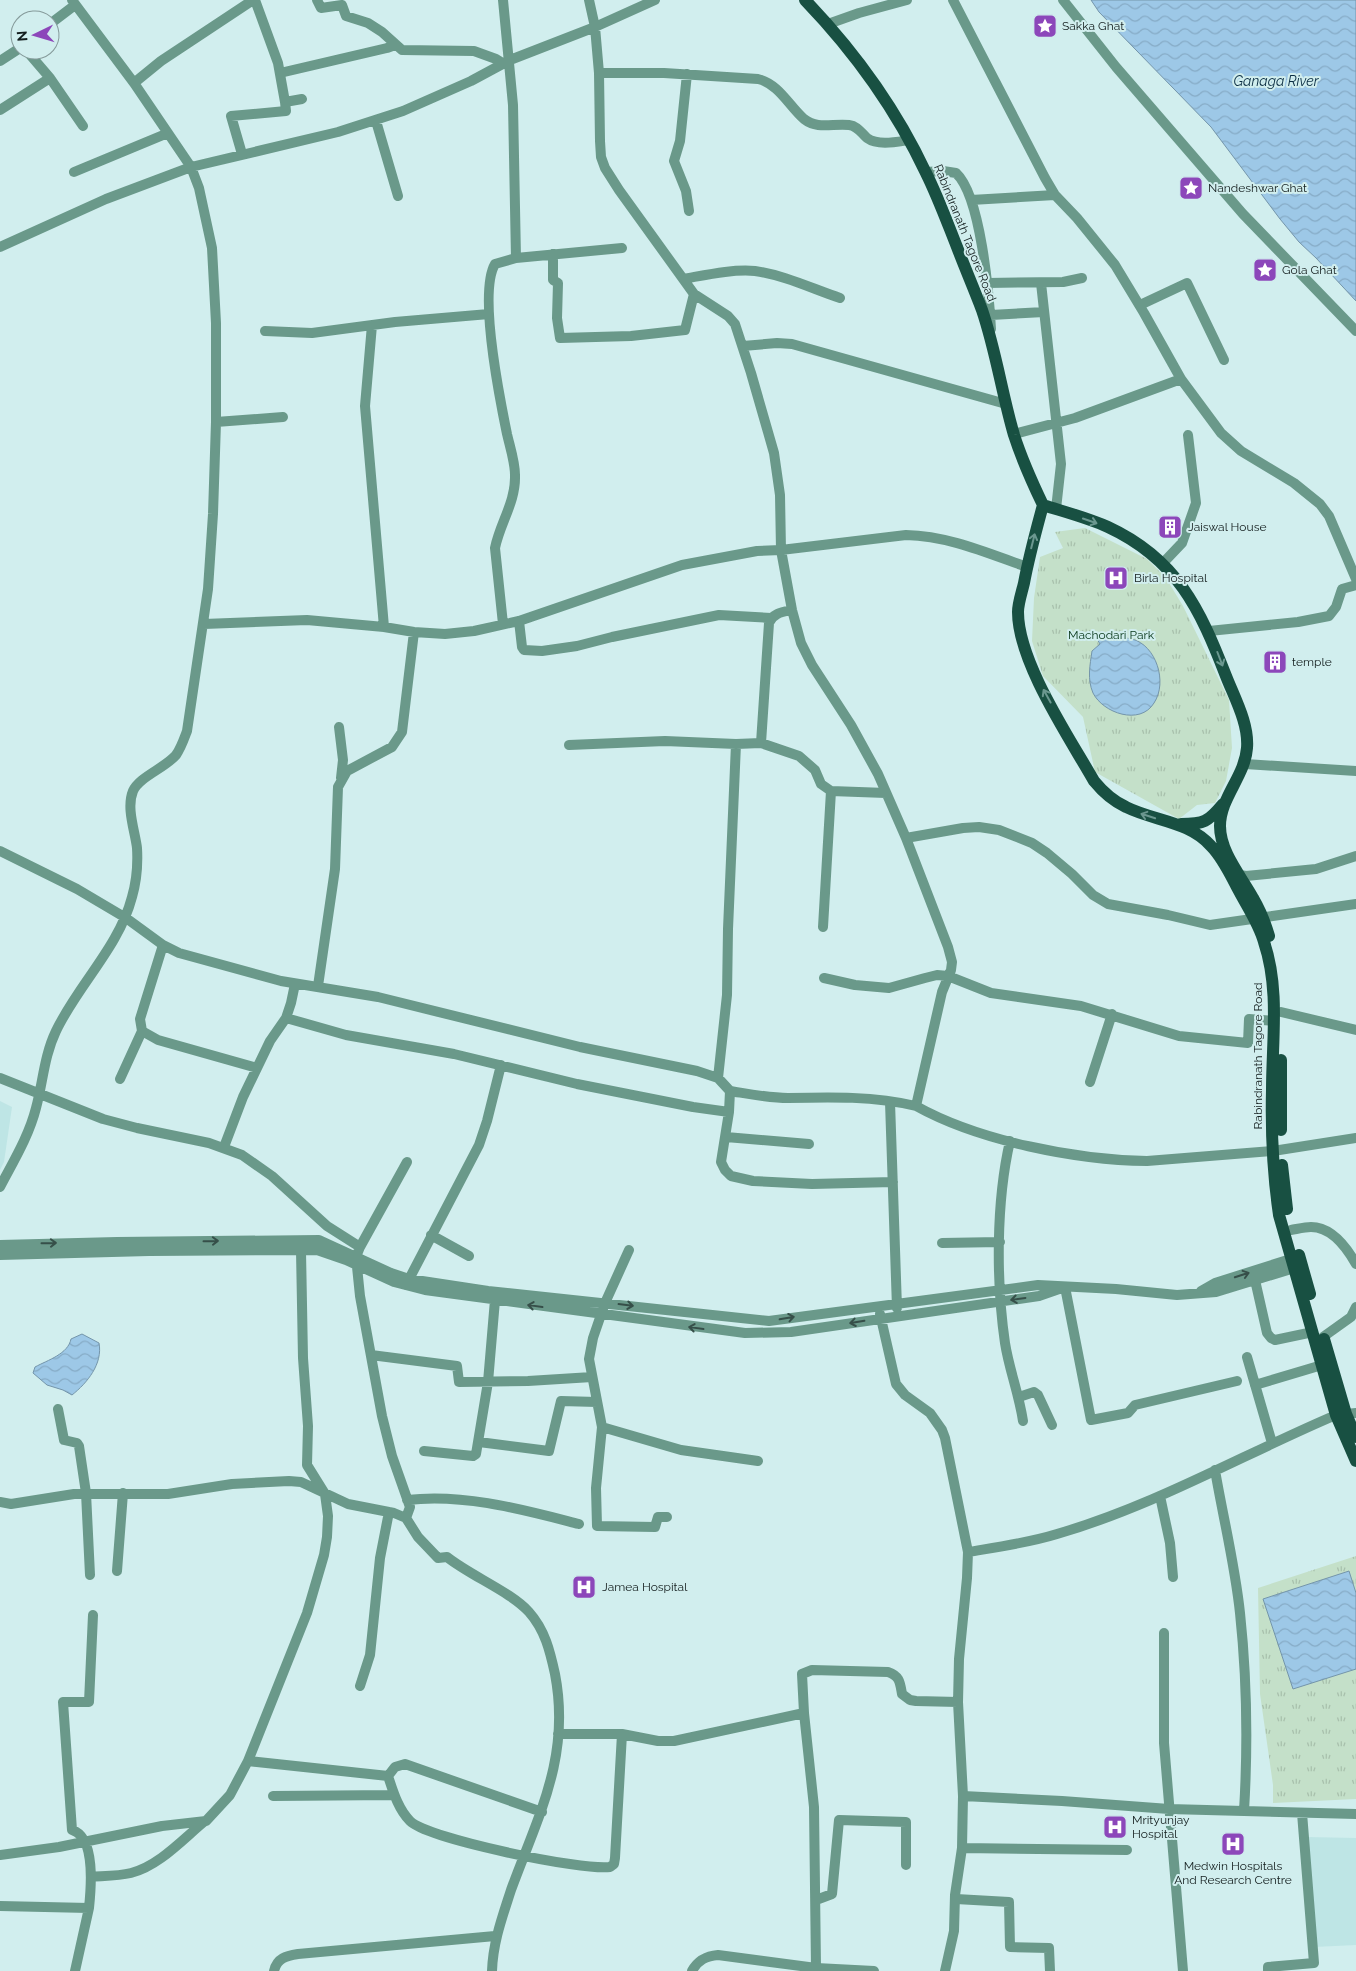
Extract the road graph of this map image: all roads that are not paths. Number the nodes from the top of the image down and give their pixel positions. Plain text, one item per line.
1 (254, 0) edge
2 (317, 0) edge
3 (503, 0) edge
4 (589, 0) edge
5 (653, 0) edge
6 (805, 0) edge
7 (907, 0) edge
8 (953, 0) edge
9 (1063, 0) edge
10 (74, 2) edge
11 (60, 15) edge
12 (828, 24) junction
13 (595, 28) junction
14 (395, 45) junction
15 (35, 60) edge
16 (507, 62) junction
17 (599, 72) junction
18 (280, 73) junction
19 (687, 74) junction
20 (50, 78) junction
21 (134, 83) junction
22 (302, 98) dead end
23 (285, 102) junction
24 (0, 110) edge
25 (376, 121) junction
26 (82, 126) dead end
27 (168, 133) junction
28 (909, 140) junction
29 (242, 154) junction
30 (192, 167) junction
31 (74, 172) dead end
32 (926, 172) junction
33 (1055, 195) junction
34 (398, 196) dead end
35 (971, 200) junction
36 (689, 211) dead end
37 (0, 247) edge
38 (622, 248) dead end
39 (552, 254) junction
40 (516, 258) junction
41 (1082, 278) dead end
42 (683, 279) junction
43 (1041, 283) junction
44 (986, 284) junction
45 (694, 294) junction
46 (840, 298) dead end
47 (1140, 305) junction
48 (1044, 312) junction
49 (489, 314) junction
50 (990, 315) junction
51 (372, 325) junction
52 (265, 331) dead end
53 (1356, 331) edge
54 (743, 346) junction
55 (993, 348) junction
56 (1224, 360) dead end
57 (1181, 379) junction
58 (1006, 404) junction
59 (283, 417) dead end
60 (216, 422) junction
61 (1055, 423) junction
62 (1014, 434) junction
63 (1188, 435) dead end
64 (1050, 507) junction
65 (781, 550) junction
66 (1163, 563) junction
67 (1027, 567) junction
68 (1356, 579) edge
69 (1356, 585) edge
70 (792, 610) junction
71 (771, 618) junction
72 (519, 621) junction
73 (204, 624) junction
74 (503, 624) junction
75 (384, 627) junction
76 (1209, 631) junction
77 (414, 632) junction
78 (339, 727) dead end
79 (761, 743) junction
80 (736, 744) junction
81 (569, 745) dead end
82 (1245, 764) junction
83 (1356, 771) edge
84 (341, 779) junction
85 (831, 791) junction
86 (886, 792) junction
87 (1229, 797) junction
88 (1177, 824) junction
89 (906, 838) junction
90 (0, 851) edge
91 (1356, 856) edge
92 (1240, 875) junction
93 (1356, 904) edge
94 (1258, 917) junction
95 (126, 918) junction
96 (823, 928) dead end
97 (163, 945) junction
98 (948, 976) junction
99 (824, 978) dead end
100 (295, 984) junction
101 (318, 986) junction
102 (1112, 1014) junction
103 (1277, 1017) junction
104 (286, 1018) junction
105 (1356, 1030) edge
106 (142, 1031) junction
107 (501, 1064) junction
108 (256, 1068) junction
109 (0, 1078) edge
110 (718, 1078) junction
111 (120, 1079) dead end
112 (1090, 1082) dead end
113 (730, 1091) junction
114 (40, 1092) junction
115 (890, 1102) junction
116 (916, 1106) junction
117 (729, 1112) junction
118 (726, 1137) junction
119 (1356, 1138) edge
120 (1010, 1141) junction
121 (808, 1144) dead end
122 (224, 1147) junction
123 (1277, 1150) junction
124 (407, 1162) dead end
125 (893, 1182) junction
126 (0, 1188) edge
127 (1291, 1230) junction
128 (431, 1235) junction
129 (1000, 1242) junction
130 (942, 1243) dead end
131 (0, 1245) edge
132 (360, 1247) junction
133 (629, 1250) dead end
134 (301, 1251) junction
135 (0, 1255) edge
136 (469, 1256) dead end
137 (356, 1261) junction
138 (1296, 1263) junction
139 (1356, 1264) edge
140 (1255, 1280) junction
141 (407, 1282) junction
142 (1065, 1287) junction
143 (999, 1290) junction
144 (1198, 1293) junction
145 (495, 1300) junction
146 (605, 1302) junction
147 (1000, 1302) junction
148 (896, 1304) junction
149 (879, 1305) junction
150 (1356, 1308) edge
151 (601, 1315) junction
152 (898, 1316) junction
153 (881, 1319) junction
154 (1318, 1334) junction
155 (371, 1355) junction
156 (1247, 1357) dead end
157 (1322, 1365) junction
158 (592, 1377) junction
159 (1237, 1381) dead end
160 (488, 1382) junction
161 (1255, 1385) junction
162 (1019, 1397) junction
163 (597, 1402) junction
164 (58, 1409) dead end
165 (1346, 1414) edge
166 (1023, 1421) dead end
167 (1052, 1425) dead end
168 (602, 1427) junction
169 (1356, 1437) edge
170 (479, 1442) junction
171 (1272, 1443) junction
172 (424, 1451) dead end
173 (758, 1461) dead end
174 (1356, 1462) edge
175 (1215, 1470) junction
176 (86, 1493) junction
177 (123, 1493) junction
178 (325, 1494) junction
179 (1160, 1496) junction
180 (407, 1500) junction
181 (0, 1502) edge
182 (389, 1512) junction
183 (667, 1517) dead end
184 (406, 1518) junction
185 (579, 1524) dead end
186 (968, 1552) junction
187 (117, 1571) dead end
188 (90, 1575) dead end
189 (1173, 1577) dead end
190 (93, 1615) dead end
191 (1164, 1633) dead end
192 (360, 1686) dead end
193 (958, 1702) junction
194 (804, 1713) junction
195 (558, 1734) junction
196 (622, 1734) junction
197 (248, 1761) junction
198 (388, 1776) junction
199 (273, 1796) dead end
200 (394, 1796) junction
201 (963, 1796) junction
202 (1169, 1809) junction
203 (1244, 1811) junction
204 (542, 1812) junction
205 (1302, 1813) junction
206 (1356, 1814) edge
207 (206, 1821) junction
208 (86, 1842) junction
209 (962, 1848) junction
210 (1127, 1850) dead end
211 (0, 1855) edge
212 (524, 1857) junction
213 (906, 1865) dead end
214 (91, 1877) junction
215 (956, 1899) junction
216 (816, 1900) junction
217 (0, 1906) edge
218 (89, 1908) junction
219 (495, 1936) junction
220 (802, 1968) edge
221 (816, 1968) junction
222 (75, 1971) edge
223 (274, 1971) edge
224 (492, 1971) edge
225 (692, 1971) edge
226 (874, 1971) edge
227 (945, 1971) edge
228 (1050, 1971) edge
229 (1184, 1971) edge
230 (1268, 1971) edge

1 - 18 street
1 - 21 street
2 - 14 street
3 - 16 street
4 - 13 street
5 - 13 street
6 - 12 main road, Rabindranath Tagore Road
7 - 12 street
8 - 33 street
9 - 53 street
10 - 11 street
10 - 21 street
12 - 28 main road, Rabindranath Tagore Road
13 - 16 street
13 - 17 street
14 - 16 street
14 - 18 street
15 - 20 street
16 - 25 street
16 - 40 street
17 - 19 street
17 - 42 street
18 - 23 street
19 - 28 street
19 - 36 street
20 - 24 street
20 - 26 street
21 - 27 street
22 - 23 street
23 - 29 street
25 - 29 street
25 - 34 street
27 - 30 street
27 - 31 street
28 - 32 main road, Rabindranath Tagore Road
29 - 30 street
30 - 37 street
30 - 60 street
32 - 35 street
32 - 55 main road, Rabindranath Tagore Road
33 - 35 street
33 - 47 street
35 - 44 street
38 - 39 street
39 - 40 street
39 - 45 street
40 - 49 street
41 - 43 street
42 - 45 street
42 - 46 street
43 - 44 street
43 - 48 street
44 - 50 street
45 - 54 street
47 - 56 street
47 - 57 street
48 - 50 street
48 - 61 street
49 - 51 street
49 - 74 street
50 - 55 street
51 - 52 street
51 - 75 street
54 - 58 street
54 - 65 street
55 - 58 main road, Rabindranath Tagore Road
57 - 61 street
57 - 68 street
58 - 62 main road, Rabindranath Tagore Road
59 - 60 street
60 - 73 street
61 - 62 street
61 - 64 street
62 - 64 main road, Rabindranath Tagore Road
63 - 66 street
64 -> 66 main road, Rabindranath Tagore Road
67 -> 64 main road, Rabindranath Tagore Road
65 - 67 street
65 - 70 street
65 - 72 street
66 - 76 main road, Rabindranath Tagore Road
88 -> 67 main road, Rabindranath Tagore Road
69 - 76 street
70 - 71 street
70 - 86 street
71 - 72 street
71 - 79 street
72 - 74 street
73 - 75 street
73 - 95 street
74 - 77 street
75 - 77 street
76 -> 82 main road, Rabindranath Tagore Road
77 - 84 street
78 - 84 street
79 - 80 street
79 - 85 street
80 - 81 street
80 - 110 street
82 - 83 street
82 - 87 main road, Rabindranath Tagore Road
84 - 101 street
85 - 86 street
85 - 96 street
86 - 89 street
87 - 88 main road
87 - 92 main road, Rabindranath Tagore Road
88 - 94 main road, Rabindranath Tagore Road
89 - 94 street
89 - 98 street
90 - 95 street
91 - 92 street
92 - 94 main road, Rabindranath Tagore Road
93 - 94 street
94 - 103 main road, Rabindranath Tagore Road
95 - 97 street
95 - 114 street
97 - 100 street
97 - 106 street
98 - 99 street
98 - 102 street
98 - 116 street
100 - 101 street
100 - 104 street
101 - 110 street
102 - 103 street
102 - 112 street
103 - 105 street
103 - 123 main road, Rabindranath Tagore Road
104 - 107 street
104 - 108 street
106 - 108 street
106 - 111 street
107 - 117 street
107 - 128 street
108 - 122 street
109 - 114 street
110 - 113 street
113 - 115 street
113 - 117 street
114 - 122 street
114 - 126 street
115 - 116 street
115 - 125 street
116 - 120 street
117 - 118 street
118 - 121 street
118 - 125 street
119 - 123 street
120 - 123 street
120 - 129 street
122 - 132 street
123 - 127 main road, Rabindranath Tagore Road
123 - 138 main road, Rabindranath Tagore Road
124 - 132 street
125 - 148 street
127 - 138 main road, Rabindranath Tagore Road
127 - 139 street
128 - 136 street
128 - 141 street
129 - 130 street
129 - 143 street
131 -> 137 street
132 - 137 street
133 - 146 street
134 - 135 street
134 - 137 street
134 - 178 street
137 - 141 street
137 - 155 street
138 - 140 street
144 -> 138 street
138 - 154 main road, Rabindranath Tagore Road
140 - 144 street
140 - 154 street
141 - 145 street
141 - 146 street
142 - 143 street
142 - 144 street
142 -> 147 street
142 - 159 street
143 - 147 street
143 - 148 street
151 -> 145 street
145 - 160 street
146 -> 149 street
146 - 151 street
147 - 152 street
147 - 162 street
148 - 149 street
148 - 152 street
149 - 153 street
150 - 154 street
153 -> 151 street
151 - 158 street
152 - 153 street
153 - 186 street
154 - 157 main road, Rabindranath Tagore Road
154 - 165 main road, Rabindranath Tagore Road
155 - 160 street
155 - 180 street
156 - 161 street
157 - 161 street
157 - 165 main road, Rabindranath Tagore Road
158 - 160 street
158 - 163 street
160 - 170 street
161 - 171 street
162 - 166 street
162 - 167 street
163 - 168 street
163 - 170 street
164 - 176 street
165 - 169 main road, Rabindranath Tagore Road
165 - 171 street
165 - 174 main road, Rabindranath Tagore Road
168 - 173 street
168 - 183 street
170 - 172 street
171 - 175 street
175 - 179 street
175 - 203 street
176 - 177 street
176 - 181 street
176 - 188 street
177 - 178 street
177 - 187 street
178 - 182 street
178 - 197 street
179 - 186 street
179 - 189 street
180 - 184 street
180 - 185 street
182 - 184 street
182 - 192 street
184 - 195 street
186 - 193 street
190 - 208 street
191 - 202 street
193 - 194 street
193 - 201 street
194 - 196 street
194 - 216 street
195 - 196 street
195 - 204 street
196 - 212 street
197 - 198 street
197 - 207 street
198 - 200 street
198 - 204 street
199 - 200 street
200 - 212 street
201 - 202 street
201 - 209 street
202 - 203 street
202 - 229 street
203 - 205 street
204 - 212 street
205 - 206 street
205 - 230 street
207 - 208 street
207 - 214 street
208 - 211 street
208 - 214 street
209 - 210 street
209 - 215 street
212 - 219 street
213 - 216 street
214 - 218 street
215 - 227 street
215 - 228 street
216 - 221 street
217 - 218 street
218 - 222 street
219 - 223 street
219 - 224 street
220 - 221 street
220 - 225 street
221 - 226 street

